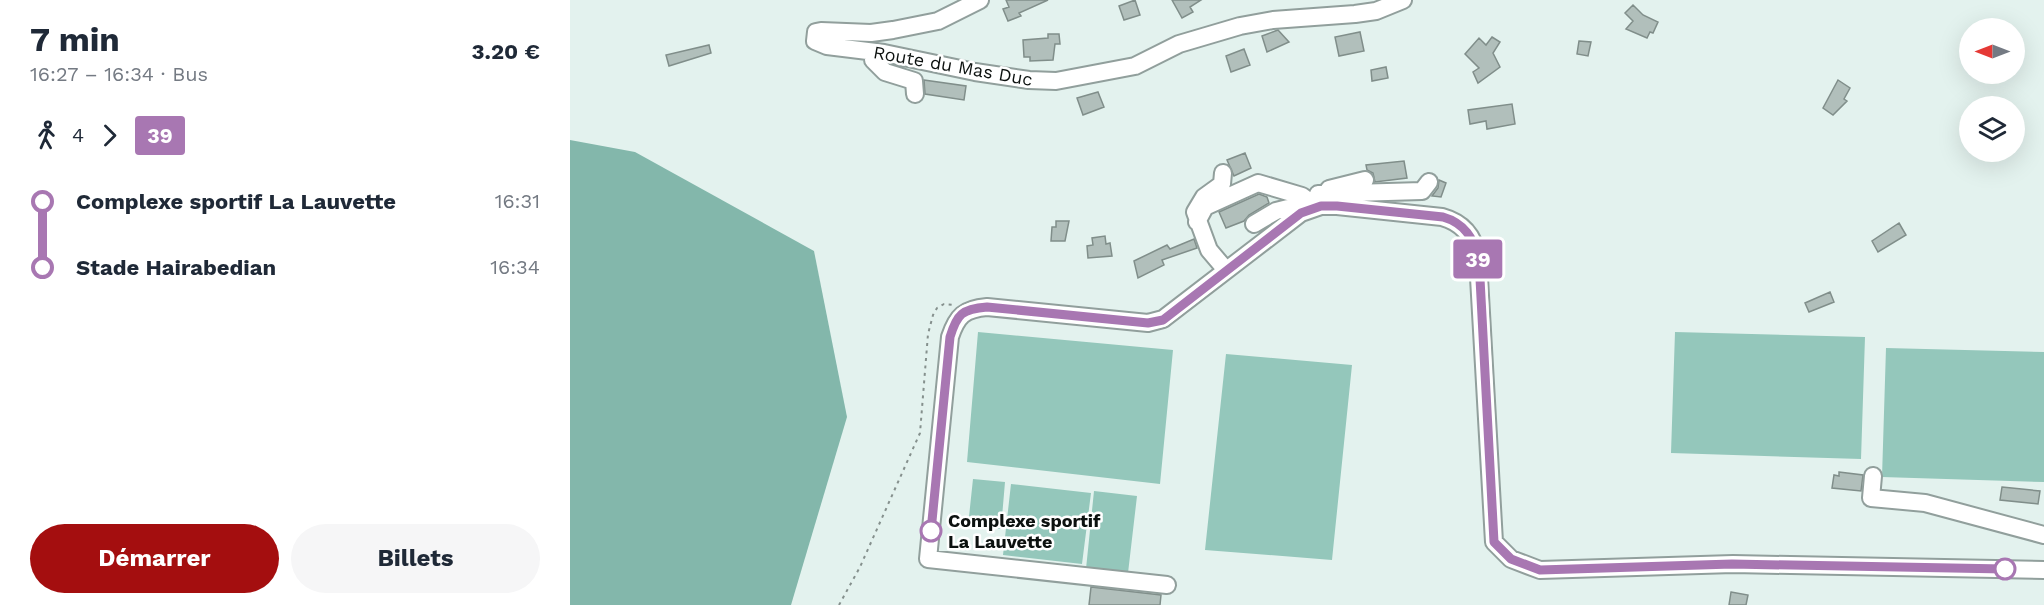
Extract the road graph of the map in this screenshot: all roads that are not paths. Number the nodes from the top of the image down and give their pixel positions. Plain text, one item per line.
1 (980, 0) edge
2 (1403, 0) edge
3 (844, 48) junction
4 (873, 60) junction
5 (892, 64) dead end
6 (996, 75) junction
7 (950, 76) dead end
8 (915, 94) dead end
9 (1223, 173) dead end
10 (1365, 180) dead end
11 (1429, 183) dead end
12 (1310, 206) junction
13 (1197, 222) junction
14 (1254, 224) dead end
15 (1226, 270) junction
16 (1873, 476) dead end
17 (2044, 535) edge
18 (2044, 570) edge
19 (1167, 585) dead end

1 - 3 street, Route du Mas Duc
2 - 6 street, Route du Mas Duc
3 - 4 street
3 - 6 street, Route du Mas Duc
4 - 5 street
4 - 8 street
6 - 7 street
9 - 13 street
10 - 12 street
11 - 12 street
12 - 13 street
12 - 14 street
12 - 15 street
12 - 18 street
13 - 15 street
15 - 19 street
16 - 17 street

